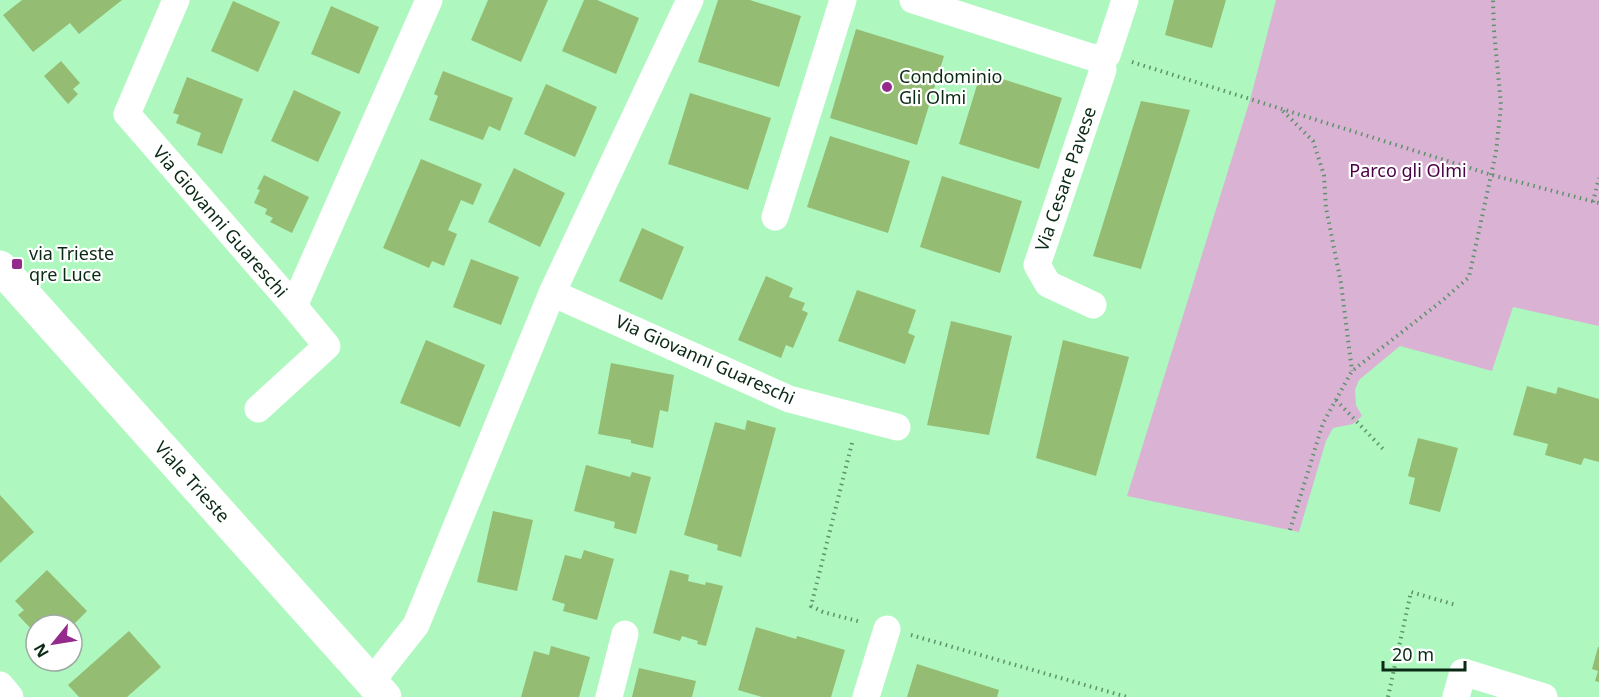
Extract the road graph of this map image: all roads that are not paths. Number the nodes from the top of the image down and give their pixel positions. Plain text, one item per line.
1 (176, 0) edge
2 (429, 0) edge
3 (690, 0) edge
4 (843, 0) edge
5 (913, 0) edge
6 (1125, 0) edge
7 (1104, 57) junction
8 (776, 217) dead end
9 (0, 267) edge
10 (552, 292) junction
11 (1093, 305) dead end
12 (294, 306) junction
13 (258, 409) dead end
14 (897, 427) dead end
15 (887, 629) road end
16 (625, 634) dead end
17 (0, 685) edge
18 (378, 690) edge
19 (10, 697) edge
20 (609, 697) edge
21 (866, 697) edge
22 (1456, 697) edge
23 (1544, 697) edge

1 - 12 street, Via Giovanni Guareschi
2 - 12 street, Via Giovanni Guareschi
3 - 10 street
4 - 8 street
5 - 7 street
6 - 7 street, Via Cesare Pavese
7 - 11 street, Via Cesare Pavese
9 - 18 main road, Viale Trieste
10 - 14 street, Via Giovanni Guareschi
10 - 18 street
12 - 13 street
15 - 21 street
16 - 20 street
17 - 19 street
22 - 23 street

